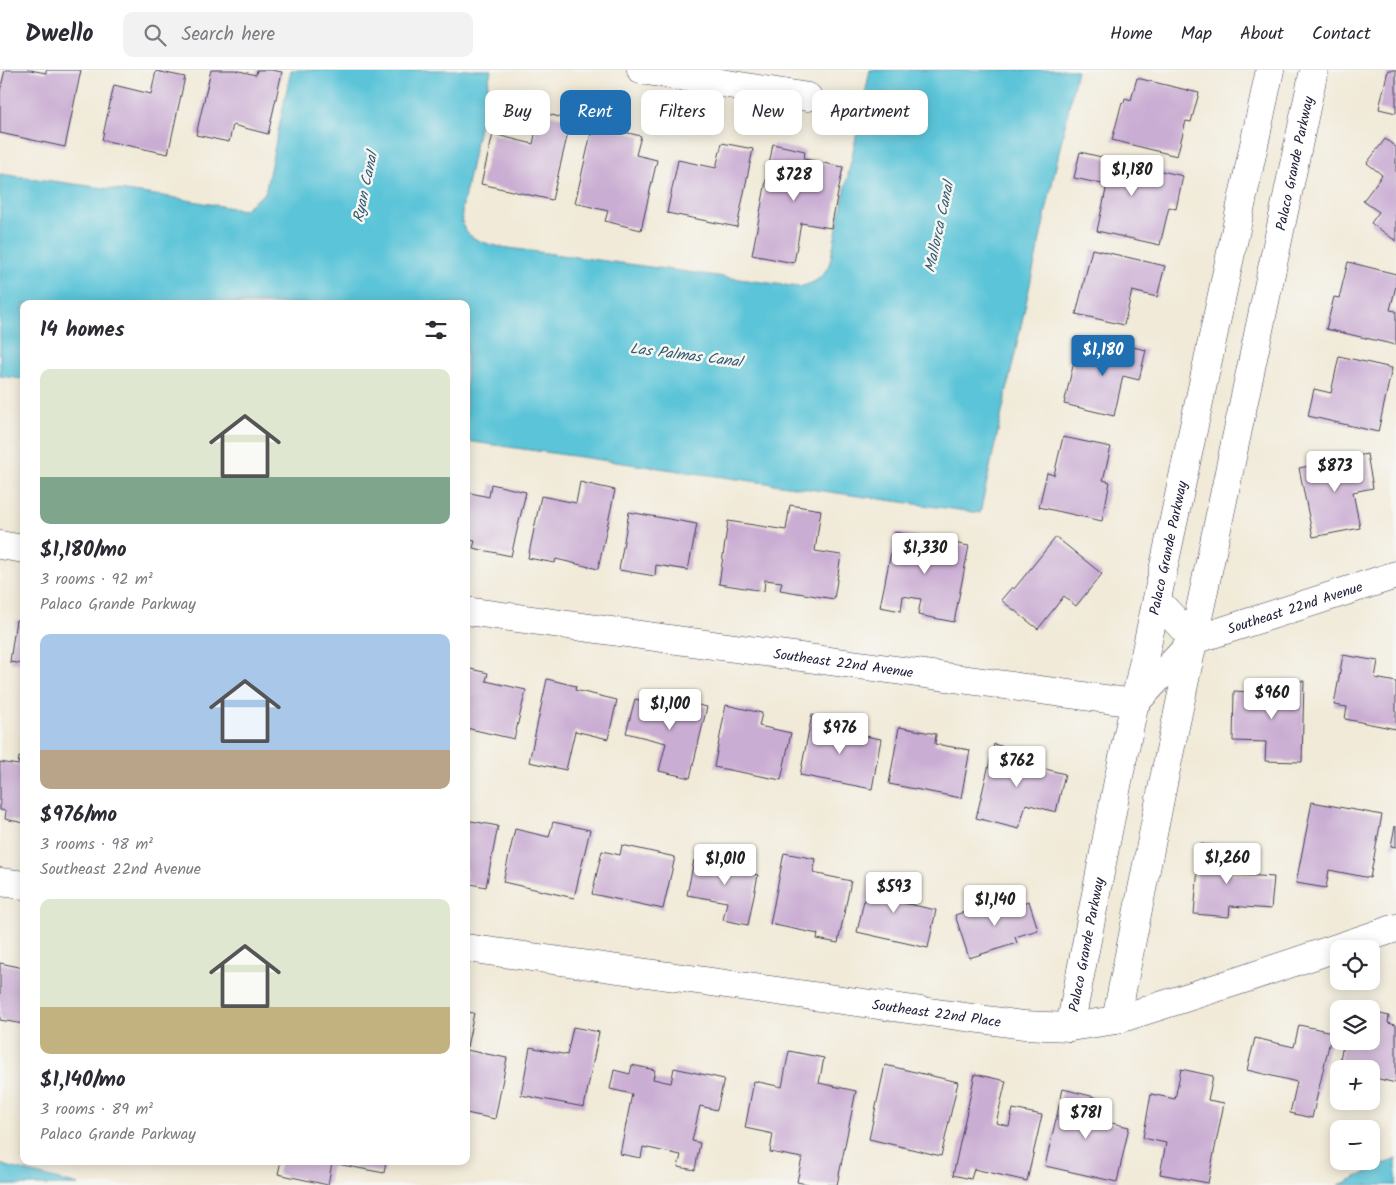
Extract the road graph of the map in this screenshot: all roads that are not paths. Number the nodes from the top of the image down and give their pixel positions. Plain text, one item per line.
1 (642, 70) edge
2 (1270, 70) edge
3 (1314, 70) edge
4 (683, 73) edge
5 (808, 97) dead end
6 (0, 545) edge
7 (20, 548) edge
8 (1396, 575) edge
9 (1157, 601) junction
10 (470, 612) edge
11 (1194, 640) junction
12 (1135, 703) junction
13 (0, 882) edge
14 (20, 885) edge
15 (1396, 928) edge
16 (470, 949) edge
17 (1116, 1020) junction
18 (1070, 1027) junction

1 - 4 street
2 - 9 street, Palaco Grande Parkway
3 - 11 street, Palaco Grande Parkway
4 - 5 street
6 - 7 street
8 - 11 street, Southeast 22nd Avenue
9 - 11 street
9 - 12 street, Palaco Grande Parkway
10 - 12 street, Southeast 22nd Avenue
11 - 12 street, Southeast 22nd Avenue
11 - 17 street, Palaco Grande Parkway
12 - 18 street, Palaco Grande Parkway
13 - 14 street
15 - 17 street, Southeast 22nd Place
16 - 18 street, Southeast 22nd Place
17 - 18 street, Southeast 22nd Place

